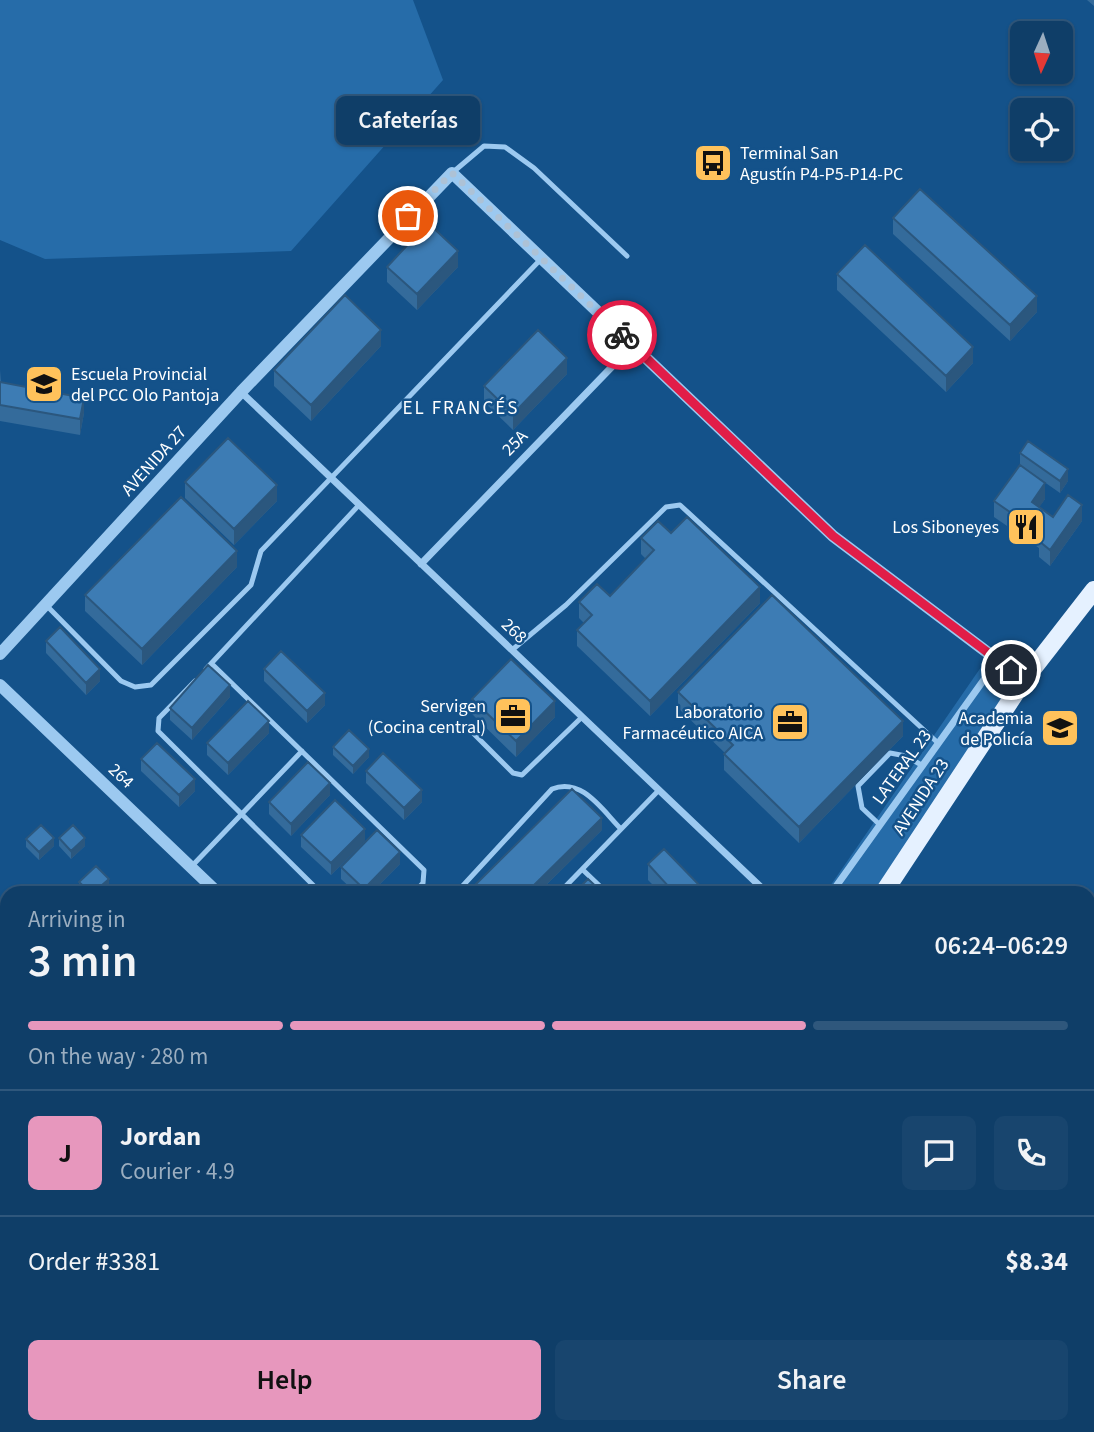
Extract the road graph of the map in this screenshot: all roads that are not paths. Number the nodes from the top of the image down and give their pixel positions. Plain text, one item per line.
1 (452, 173) junction
2 (627, 256) dead end
3 (542, 258) junction
4 (633, 345) junction
5 (241, 392) junction
6 (331, 478) junction
7 (359, 505) junction
8 (421, 564) junction
9 (1094, 590) edge
10 (46, 605) junction
11 (512, 650) junction
12 (0, 654) edge
13 (998, 660) junction
14 (212, 664) junction
15 (1024, 680) junction
16 (0, 685) edge
17 (582, 717) junction
18 (471, 731) dead end
19 (938, 743) junction
20 (302, 751) junction
21 (923, 766) junction
22 (659, 790) junction
23 (241, 814) junction
24 (880, 825) junction
25 (621, 829) junction
26 (191, 867) junction
27 (583, 870) junction
28 (211, 886) edge
29 (314, 886) edge
30 (420, 886) edge
31 (463, 886) edge
32 (566, 886) edge
33 (600, 886) edge
34 (760, 886) edge
35 (836, 886) edge
36 (888, 886) edge

1 - 2 lane
1 - 3 street
1 - 5 street, AVENIDA 27
3 - 4 street
3 - 6 lane
4 - 8 street, 25A
4 - 13 street
5 - 6 street, 268
5 - 10 street, AVENIDA 27
6 - 7 street, 268
6 - 10 lane
7 - 8 street, 268
7 - 14 lane
8 - 11 street, 268
9 - 15 main road, AVENIDA 23
10 - 12 street, AVENIDA 27
11 - 17 street, 268
11 - 19 lane
13 - 15 street
13 - 19 street, LATERAL 23
14 - 20 lane
14 - 23 lane
15 - 36 main road, AVENIDA 23
16 - 26 street, 264
17 - 18 lane
17 - 22 street, 268
19 - 21 street, LATERAL 23
20 - 23 lane
20 - 30 lane
21 - 24 street, LATERAL 23
21 - 24 lane
22 - 25 lane
22 - 34 street, 268
23 - 26 lane
23 - 29 lane
24 - 35 street, LATERAL 23
25 - 27 lane
25 - 31 lane
26 - 28 street, 264
27 - 32 lane
27 - 33 lane

